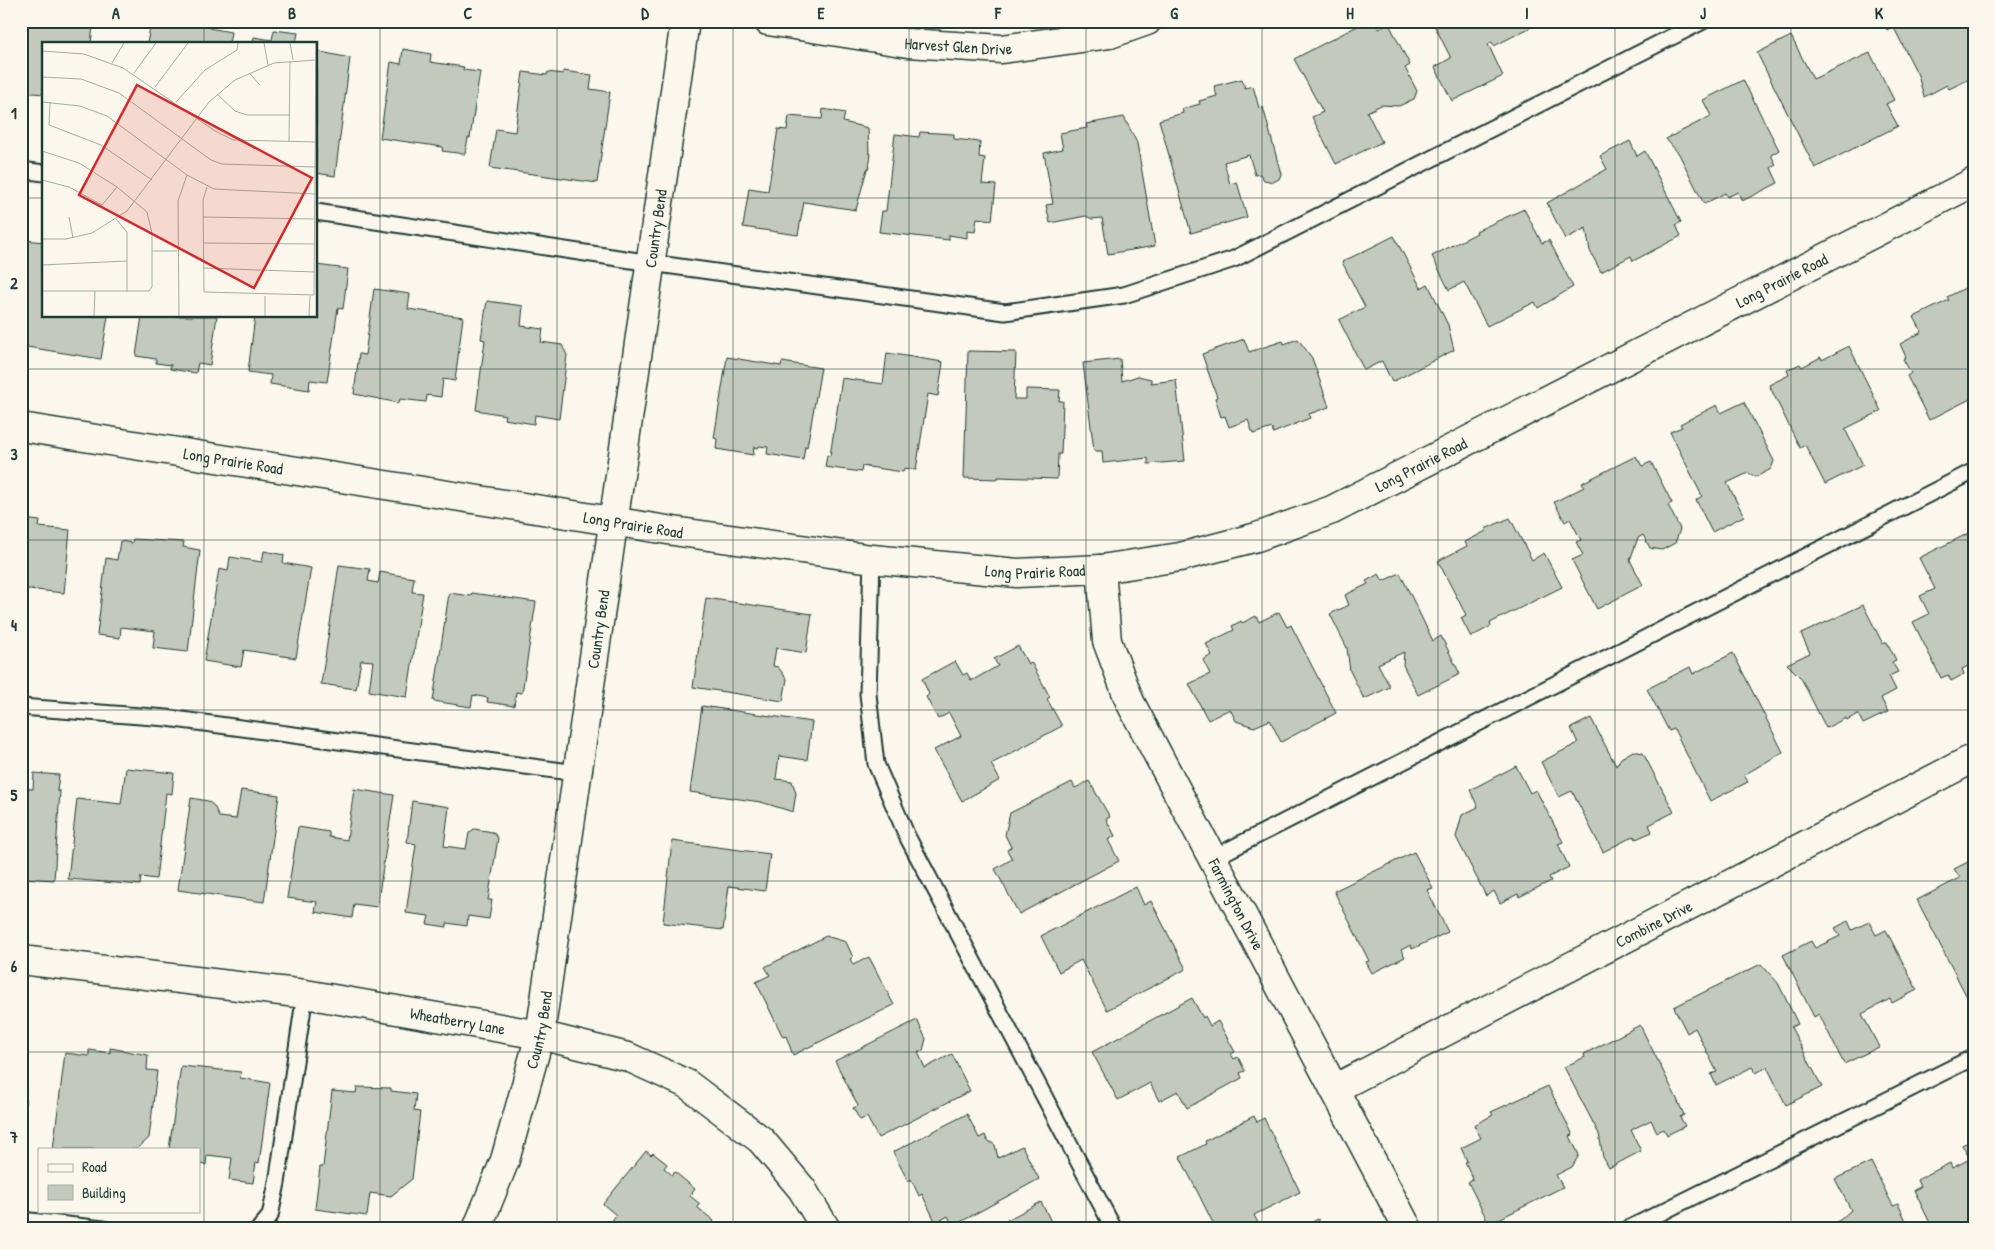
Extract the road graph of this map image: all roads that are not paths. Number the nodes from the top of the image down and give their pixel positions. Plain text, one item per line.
1 (685, 21) edge
2 (768, 21) edge
3 (1147, 21) edge
4 (1703, 21) edge
5 (21, 170) edge
6 (42, 172) edge
7 (1974, 182) edge
8 (318, 212) edge
9 (650, 263) junction
10 (21, 427) edge
11 (1974, 471) edge
12 (614, 520) junction
13 (872, 560) junction
14 (1101, 569) junction
15 (21, 707) edge
16 (1974, 758) edge
17 (577, 773) junction
18 (1213, 858) junction
19 (21, 960) edge
20 (306, 994) junction
21 (540, 1035) junction
22 (1974, 1057) edge
23 (1334, 1088) junction
24 (21, 1220) edge
25 (104, 1229) edge
26 (259, 1229) edge
27 (477, 1229) edge
28 (826, 1229) edge
29 (1114, 1229) edge
30 (1408, 1229) edge
31 (1628, 1229) edge

1 - 9 street, Country Bend
2 - 3 street, Harvest Glen Drive
4 - 9 lane
5 - 6 lane
7 - 14 street, Long Prairie Road
8 - 9 lane
9 - 12 street, Country Bend
10 - 12 street, Long Prairie Road
11 - 18 lane
12 - 13 street, Long Prairie Road
12 - 17 street, Country Bend
13 - 14 street, Long Prairie Road
13 - 29 lane
14 - 18 street, Farmington Drive
15 - 17 lane
16 - 23 street, Combine Drive
17 - 21 street, Country Bend
18 - 23 street, Farmington Drive
19 - 20 street, Wheatberry Lane
20 - 21 street, Wheatberry Lane
20 - 26 lane
21 - 27 street, Country Bend
21 - 28 street, Wheatberry Lane
22 - 31 lane
23 - 30 street, Farmington Drive
24 - 25 lane

